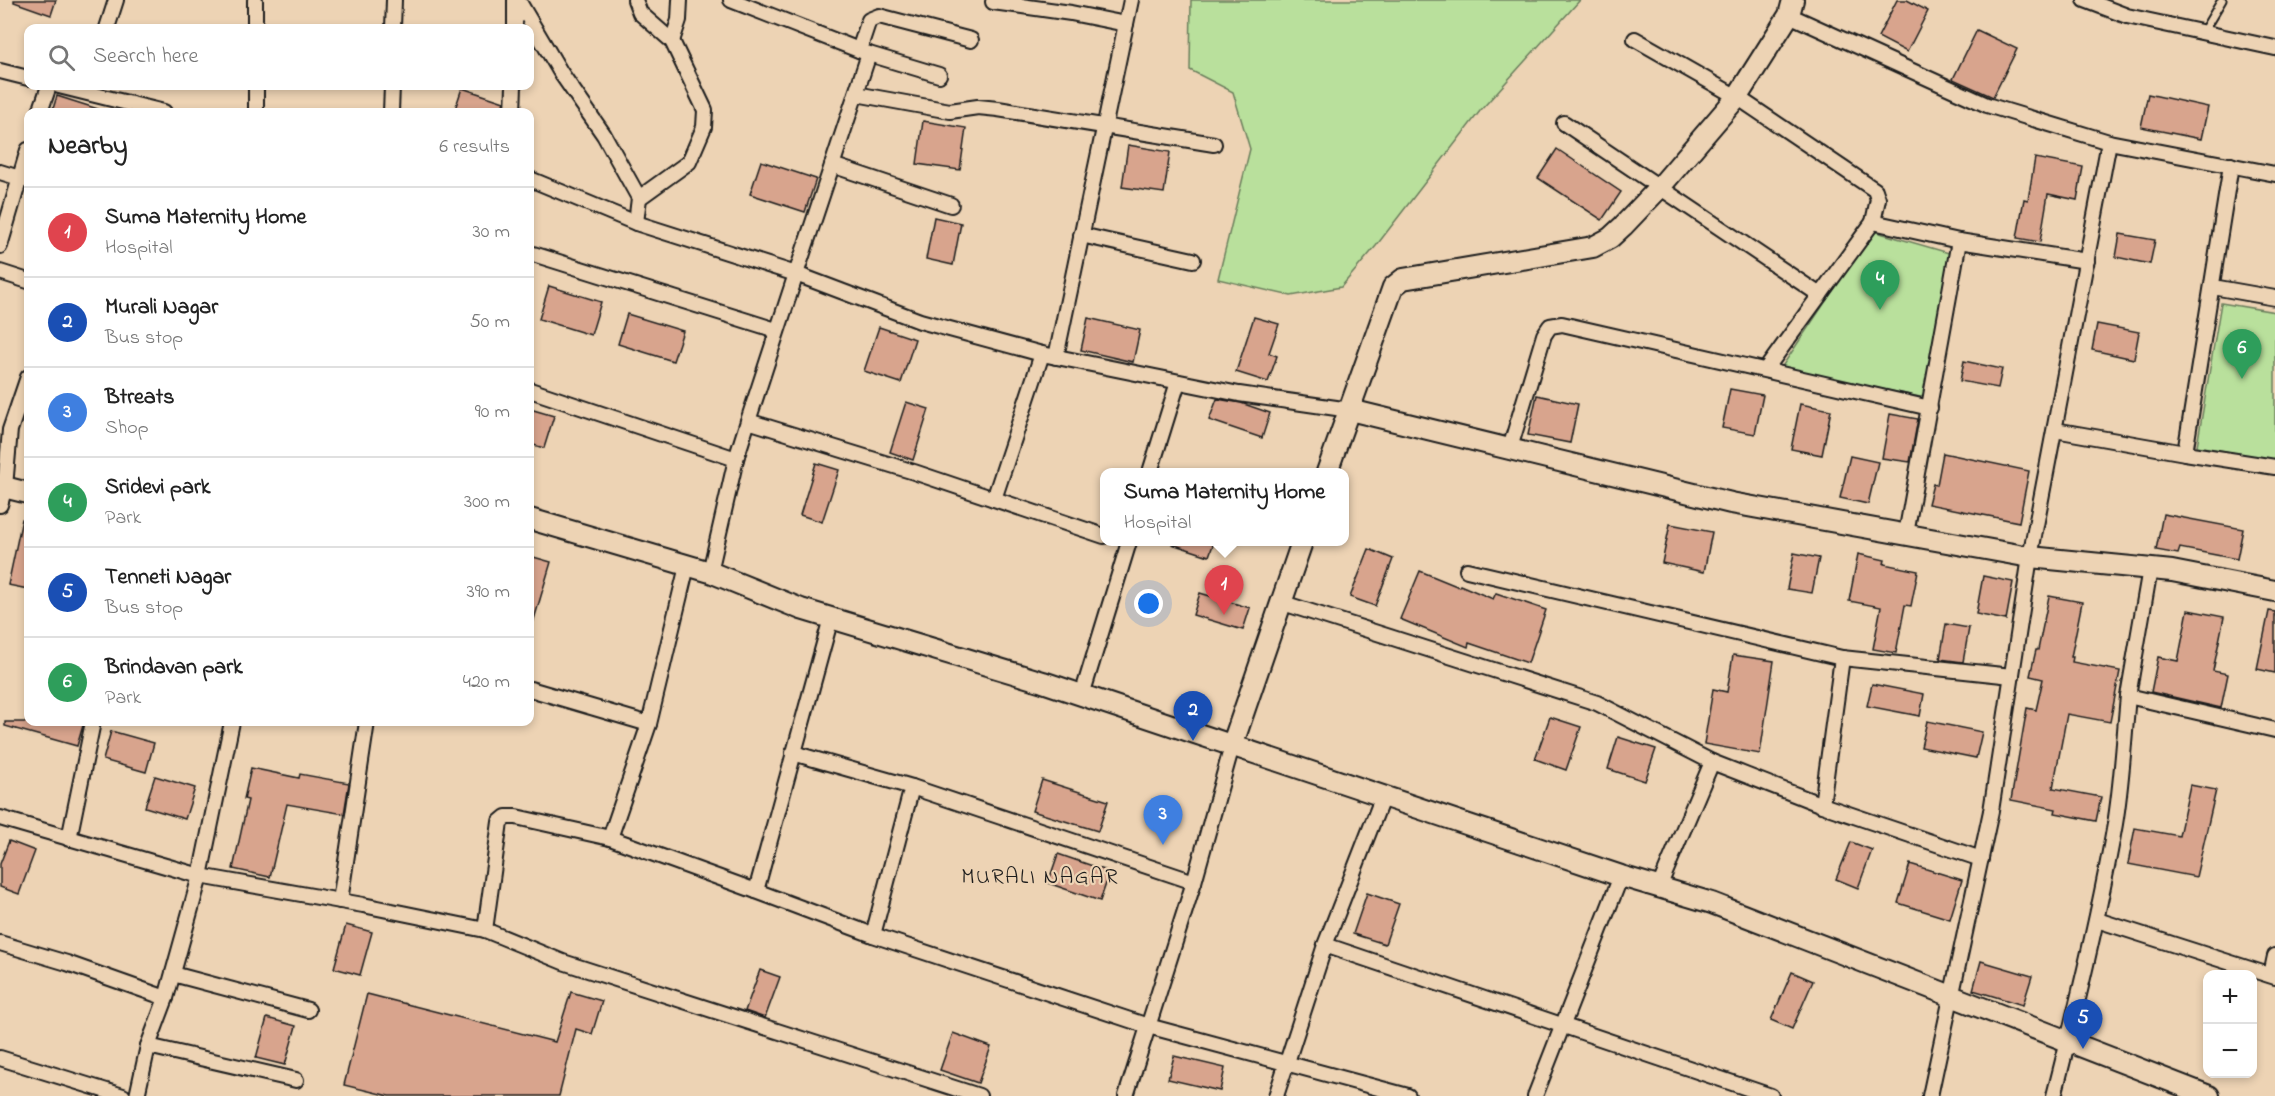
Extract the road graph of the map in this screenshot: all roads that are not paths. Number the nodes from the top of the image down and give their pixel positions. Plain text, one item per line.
1 (116, 0) edge
2 (255, 0) edge
3 (394, 0) edge
4 (516, 0) edge
5 (635, 0) edge
6 (680, 0) edge
7 (731, 0) edge
8 (1131, 0) edge
9 (2085, 0) edge
10 (2222, 0) edge
11 (993, 2) dead end
12 (1791, 7) edge
13 (108, 24) edge
14 (255, 24) edge
15 (393, 24) edge
16 (515, 24) edge
17 (531, 24) edge
18 (1126, 24) junction
19 (534, 29) edge
20 (2203, 32) junction
21 (1635, 39) dead end
22 (971, 40) dead end
23 (672, 41) junction
24 (2275, 48) edge
25 (864, 52) junction
26 (0, 71) edge
27 (939, 75) dead end
28 (24, 77) edge
29 (48, 90) edge
30 (75, 90) edge
31 (256, 90) edge
32 (392, 90) edge
33 (514, 90) edge
34 (856, 94) junction
35 (1737, 97) junction
36 (41, 108) edge
37 (148, 108) edge
38 (256, 108) edge
39 (391, 108) edge
40 (513, 108) edge
41 (1564, 123) dead end
42 (1103, 125) junction
43 (2109, 142) junction
44 (1214, 144) dead end
45 (832, 165) junction
46 (2230, 165) junction
47 (0, 172) edge
48 (2275, 174) edge
49 (24, 179) edge
50 (534, 181) edge
51 (1660, 187) junction
52 (639, 198) junction
53 (951, 205) dead end
54 (1873, 222) junction
55 (636, 223) junction
56 (1081, 234) junction
57 (1959, 240) junction
58 (0, 246) edge
59 (534, 254) edge
60 (1193, 260) dead end
61 (2087, 261) junction
62 (0, 272) edge
63 (796, 274) junction
64 (24, 280) edge
65 (2213, 287) junction
66 (1820, 295) junction
67 (2275, 298) edge
68 (776, 330) junction
69 (1049, 355) junction
70 (1766, 369) junction
71 (1178, 382) junction
72 (24, 389) edge
73 (534, 391) edge
74 (1929, 408) junction
75 (1350, 410) junction
76 (748, 421) junction
77 (2055, 430) junction
78 (1510, 448) junction
79 (2185, 453) junction
80 (736, 459) junction
81 (2275, 467) edge
82 (1151, 468) edge
83 (1329, 468) edge
84 (2, 493) edge
85 (24, 493) edge
86 (994, 499) junction
87 (534, 520) edge
88 (1906, 534) junction
89 (1100, 535) edge
90 (1125, 546) edge
91 (1301, 546) edge
92 (2030, 557) junction
93 (687, 566) junction
94 (2150, 569) junction
95 (1467, 570) dead end
96 (710, 572) junction
97 (2275, 591) edge
98 (1280, 602) junction
99 (831, 618) junction
100 (1842, 658) junction
101 (2012, 676) junction
102 (534, 689) edge
103 (1082, 695) junction
104 (2128, 696) junction
105 (649, 724) junction
106 (92, 726) edge
107 (231, 726) edge
108 (366, 726) edge
109 (2275, 730) edge
110 (1232, 746) junction
111 (793, 753) junction
112 (1712, 762) junction
113 (912, 787) junction
114 (1383, 796) junction
115 (1822, 805) junction
116 (0, 818) edge
117 (610, 838) junction
118 (69, 839) junction
119 (1981, 859) junction
120 (200, 876) junction
121 (1621, 876) junction
122 (1194, 882) junction
123 (1659, 887) junction
124 (756, 891) junction
125 (340, 901) junction
126 (2097, 920) junction
127 (485, 930) junction
128 (873, 934) junction
129 (0, 944) edge
130 (1325, 945) junction
131 (2275, 956) edge
132 (173, 974) junction
133 (2273, 976) edge
134 (1950, 996) junction
135 (166, 998) junction
136 (308, 1010) dead end
137 (1563, 1025) junction
138 (1148, 1026) junction
139 (2069, 1042) junction
140 (148, 1047) junction
141 (0, 1058) edge
142 (1286, 1062) junction
143 (296, 1080) dead end
144 (123, 1096) edge
145 (136, 1096) edge
146 (979, 1096) edge
147 (1126, 1096) edge
148 (1276, 1096) edge
149 (1408, 1096) edge
150 (1535, 1096) edge
151 (1771, 1096) edge
152 (1930, 1096) edge
153 (2054, 1096) edge
154 (2209, 1096) edge

1 - 13 street
2 - 14 street
3 - 15 street
4 - 16 street
4 - 17 street
5 - 23 street
6 - 23 street
7 - 25 street
8 - 18 street
9 - 20 street
10 - 20 lane
11 - 18 street
12 - 35 street
12 - 43 street
18 - 42 street
19 - 52 street
20 - 24 street
21 - 35 street
22 - 25 street
23 - 52 street
25 - 27 street
25 - 34 street
26 - 28 street
29 - 36 street
30 - 37 street
31 - 38 street
32 - 39 street
33 - 40 street
34 - 42 street
34 - 45 street
35 - 51 street
35 - 54 street
41 - 51 street
42 - 44 street
42 - 56 street
43 - 46 street
43 - 61 street
45 - 53 street
45 - 63 street
46 - 48 street
46 - 65 street
47 - 49 street
49 - 58 street
50 - 55 street
51 - 66 street
51 - 75 street
52 - 55 street
54 - 57 street
54 - 66 street
55 - 63 street
56 - 60 street
56 - 69 street
57 - 61 street
57 - 74 street
59 - 68 street
61 - 77 street
62 - 64 street
63 - 68 street
63 - 69 street
65 - 67 street
65 - 79 street
66 - 70 street
68 - 76 street
69 - 71 street
69 - 86 street
70 - 74 street
70 - 78 street
71 - 75 street
71 - 82 street
72 - 84 street
73 - 80 street
74 - 88 street
75 - 78 street
75 - 83 street
76 - 80 street
76 - 86 street
77 - 79 street
77 - 92 street
78 - 88 street
79 - 81 street
80 - 96 street
84 - 85 street
86 - 89 street
87 - 93 street
88 - 92 street
90 - 103 street
91 - 98 street
92 - 94 street
92 - 101 street
93 - 96 street
93 - 105 street
94 - 97 street
94 - 104 street
95 - 100 street
96 - 99 street
98 - 110 street
98 - 112 street
99 - 103 street
99 - 111 street
100 - 101 street
100 - 115 street
101 - 119 street
102 - 105 street
103 - 110 street
104 - 109 street
104 - 126 street
105 - 117 street
106 - 118 street
107 - 120 street
108 - 125 street
110 - 114 street
110 - 122 street
111 - 113 street
111 - 124 street
112 - 115 street
112 - 123 street
113 - 122 street
113 - 128 street
114 - 121 street
114 - 130 street
115 - 119 street
116 - 118 street
117 - 124 street
117 - 127 street
118 - 120 street
119 - 134 street
120 - 125 street
120 - 132 street
121 - 123 street
121 - 137 street
122 - 138 street
123 - 134 street
124 - 128 street
125 - 127 street
126 - 133 street
126 - 139 street
127 - 146 street
128 - 138 street
129 - 135 street
130 - 137 street
130 - 142 street
131 - 133 street
132 - 135 street
132 - 136 street
134 - 139 street
134 - 152 street
135 - 140 street
137 - 150 street
137 - 151 street
138 - 142 street
138 - 147 street
139 - 153 street
139 - 154 street
140 - 143 street
140 - 145 street
141 - 144 street
142 - 148 street
142 - 149 street

